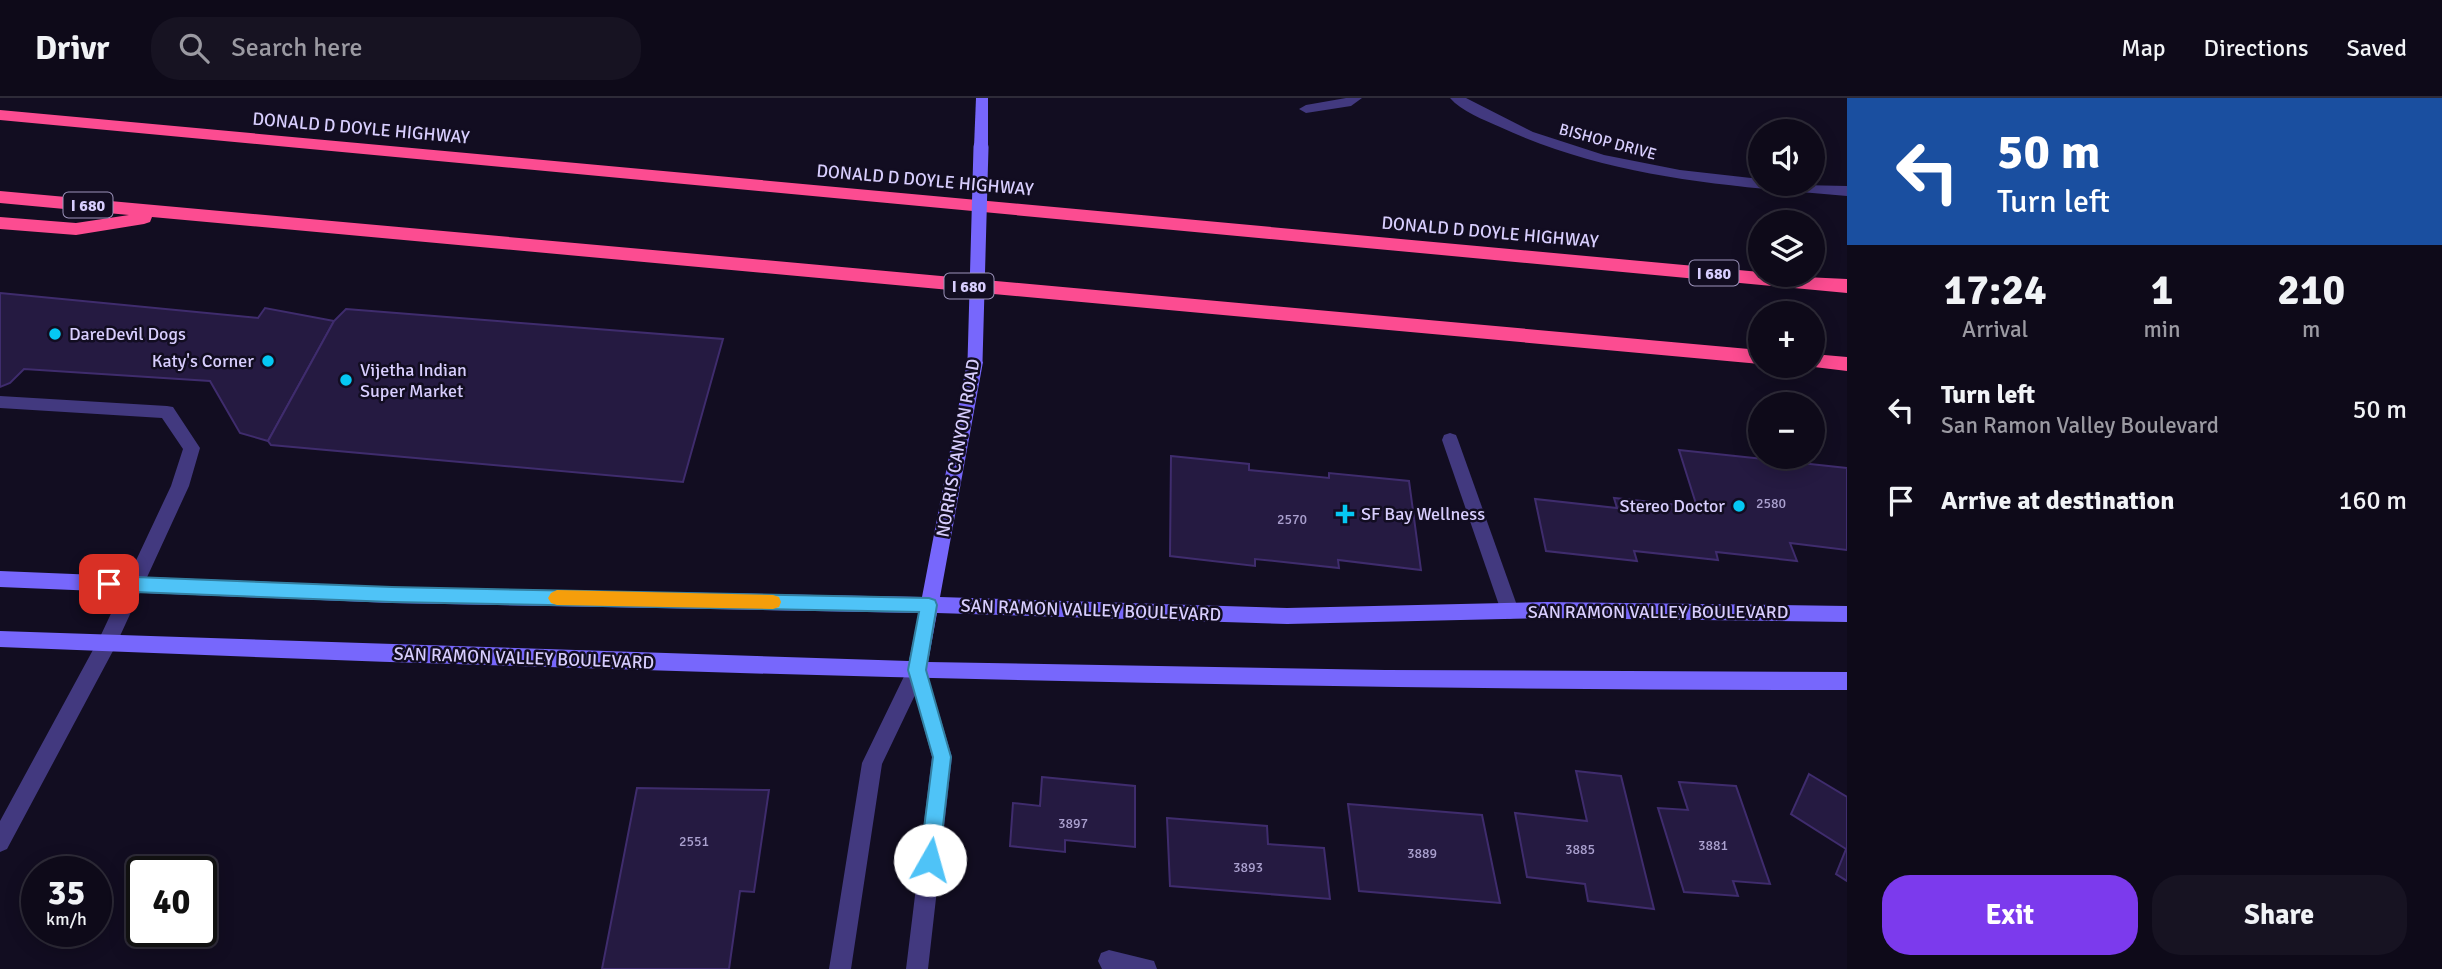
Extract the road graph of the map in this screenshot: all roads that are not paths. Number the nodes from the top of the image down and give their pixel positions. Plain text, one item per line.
1 (982, 98) edge
2 (1317, 98) edge
3 (1356, 98) edge
4 (1456, 98) edge
5 (1304, 103) edge
6 (0, 116) edge
7 (1748, 183) edge
8 (1825, 189) edge
9 (1847, 191) edge
10 (0, 197) edge
11 (177, 213) junction
12 (0, 223) edge
13 (1847, 286) edge
14 (1748, 356) edge
15 (1825, 362) edge
16 (1847, 364) edge
17 (0, 402) edge
18 (1450, 440) dead end
19 (0, 579) edge
20 (135, 585) junction
21 (929, 605) junction
22 (1510, 611) junction
23 (1847, 614) edge
24 (0, 639) edge
25 (107, 643) junction
26 (917, 670) junction
27 (1847, 681) edge
28 (0, 842) edge
29 (1110, 961) dead end
30 (840, 969) edge
31 (917, 969) edge
32 (1146, 969) edge

1 - 21 main road, NORRIS CANYON ROAD, bridge
2 - 5 street
3 - 5 street
4 - 7 street, BISHOP DRIVE
6 - 13 highway, DONALD D DOYLE HIGHWAY / I 680
8 - 9 street, BISHOP DRIVE
10 - 11 highway, I 680
11 - 12 highway
11 - 14 highway, I 680
15 - 16 highway
17 - 20 street
18 - 22 street
19 - 20 main road, SAN RAMON VALLEY BOULEVARD
20 - 21 main road, SAN RAMON VALLEY BOULEVARD
20 - 25 street
21 - 22 main road, SAN RAMON VALLEY BOULEVARD
21 - 26 main road, NORRIS CANYON ROAD
22 - 23 main road, SAN RAMON VALLEY BOULEVARD
24 - 25 main road, SAN RAMON VALLEY BOULEVARD
25 - 26 main road, SAN RAMON VALLEY BOULEVARD
25 - 28 street
26 - 27 main road, SAN RAMON VALLEY BOULEVARD
26 - 30 street, NORRIS CANYON ROAD
26 - 31 street, NORRIS CANYON ROAD
29 - 32 street

